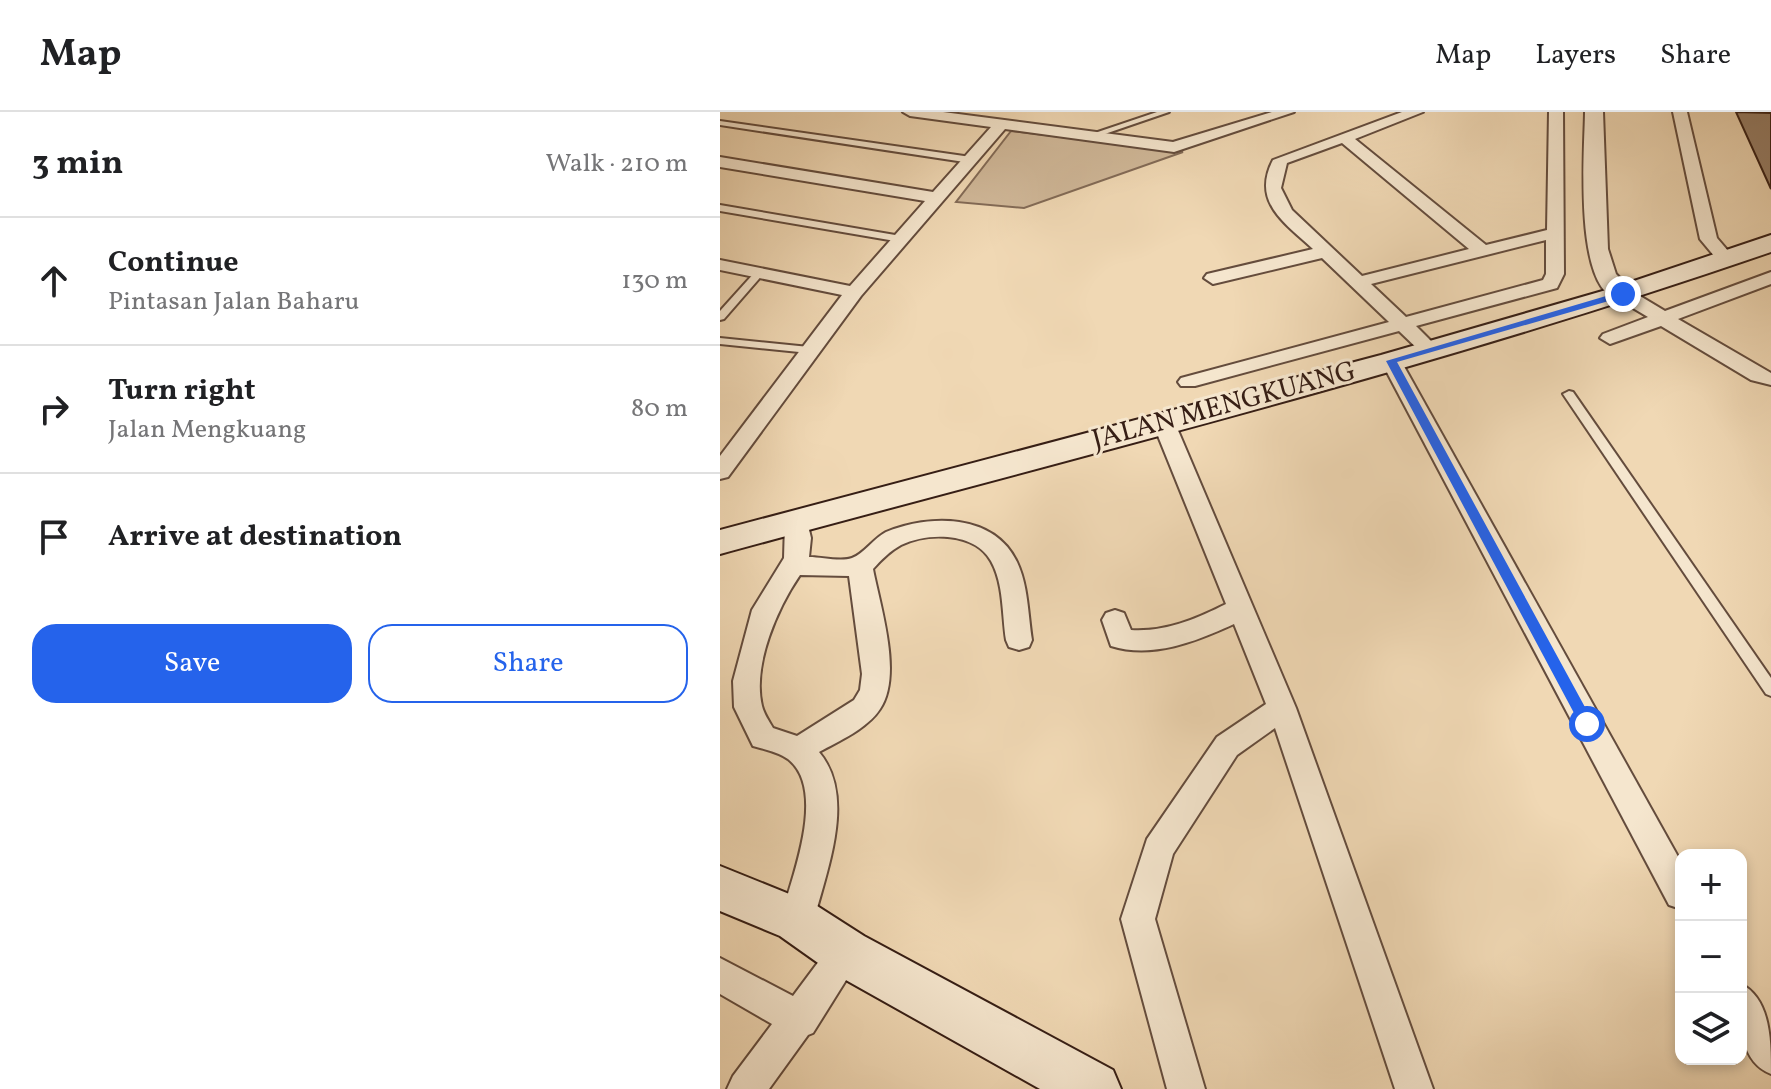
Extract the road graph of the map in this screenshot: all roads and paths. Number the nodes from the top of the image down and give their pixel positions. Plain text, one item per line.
1 (910, 112) edge
2 (1071, 112) edge
3 (1165, 112) edge
4 (1287, 112) edge
5 (1416, 112) edge
6 (1556, 112) edge
7 (1594, 112) edge
8 (1680, 112) edge
9 (720, 123) edge
10 (1002, 124) junction
11 (1051, 131) junction
12 (1090, 136) junction
13 (1345, 138) junction
14 (971, 160) junction
15 (720, 162) edge
16 (937, 198) junction
17 (720, 208) edge
18 (1555, 233) junction
19 (901, 239) junction
20 (1771, 243) edge
21 (1481, 250) junction
22 (1325, 252) junction
23 (1726, 259) junction
24 (720, 265) edge
25 (759, 273) junction
26 (1213, 278) dead end
27 (1771, 278) edge
28 (1358, 282) junction
29 (854, 292) junction
30 (1623, 294) junction
31 (720, 317) edge
32 (1663, 318) junction
33 (1400, 322) junction
34 (1610, 338) dead end
35 (720, 341) edge
36 (1429, 349) junction
37 (809, 350) junction
38 (1391, 361) junction
39 (1767, 375) edge
40 (1188, 382) dead end
41 (1569, 394) dead end
42 (1163, 421) junction
43 (720, 472) edge
44 (797, 523) junction
45 (720, 542) edge
46 (795, 566) junction
47 (860, 567) junction
48 (1240, 609) junction
49 (1115, 620) dead end
50 (1019, 640) dead end
51 (1771, 690) edge
52 (1282, 708) junction
53 (798, 750) junction
54 (1675, 883) edge
55 (720, 888) edge
56 (797, 920) junction
57 (846, 953) junction
58 (720, 975) edge
59 (1747, 1013) edge
60 (800, 1020) junction
61 (1771, 1056) edge
62 (746, 1089) edge
63 (1094, 1089) edge
64 (1186, 1089) edge
65 (1414, 1089) edge

1 - 10 street
2 - 11 street
3 - 12 lane
4 - 12 street
5 - 13 street
6 - 18 street
7 - 30 street
8 - 23 street
9 - 14 lane
10 - 11 street
10 - 14 street
11 - 12 street
13 - 21 street
13 - 22 street
14 - 16 street
15 - 16 street
16 - 19 street
17 - 19 lane
18 - 21 street
18 - 33 street
19 - 29 street
20 - 23 main road, JALAN MENGKUANG
21 - 28 street
22 - 26 street
22 - 28 street
23 - 30 main road, JALAN MENGKUANG
24 - 25 street
25 - 29 street
25 - 31 lane
27 - 32 street
28 - 33 street
29 - 37 street
30 - 32 street
30 - 36 main road, JALAN MENGKUANG
32 - 34 street
32 - 39 street
33 - 36 street
33 - 40 street
35 - 37 lane
36 - 38 main road, JALAN MENGKUANG
37 - 43 street
38 - 42 main road, JALAN MENGKUANG
38 - 54 street
41 - 51 lane
42 - 44 main road, JALAN MENGKUANG
42 - 48 street
44 - 45 main road, JALAN MENGKUANG
44 - 46 street
46 - 47 street
46 - 53 street
47 - 50 street
47 - 53 street
48 - 49 street
48 - 52 street
52 - 64 street
52 - 65 street
53 - 56 street
55 - 56 main road
56 - 57 main road
57 - 60 street
57 - 63 main road
58 - 60 street
59 - 61 street
60 - 62 street

